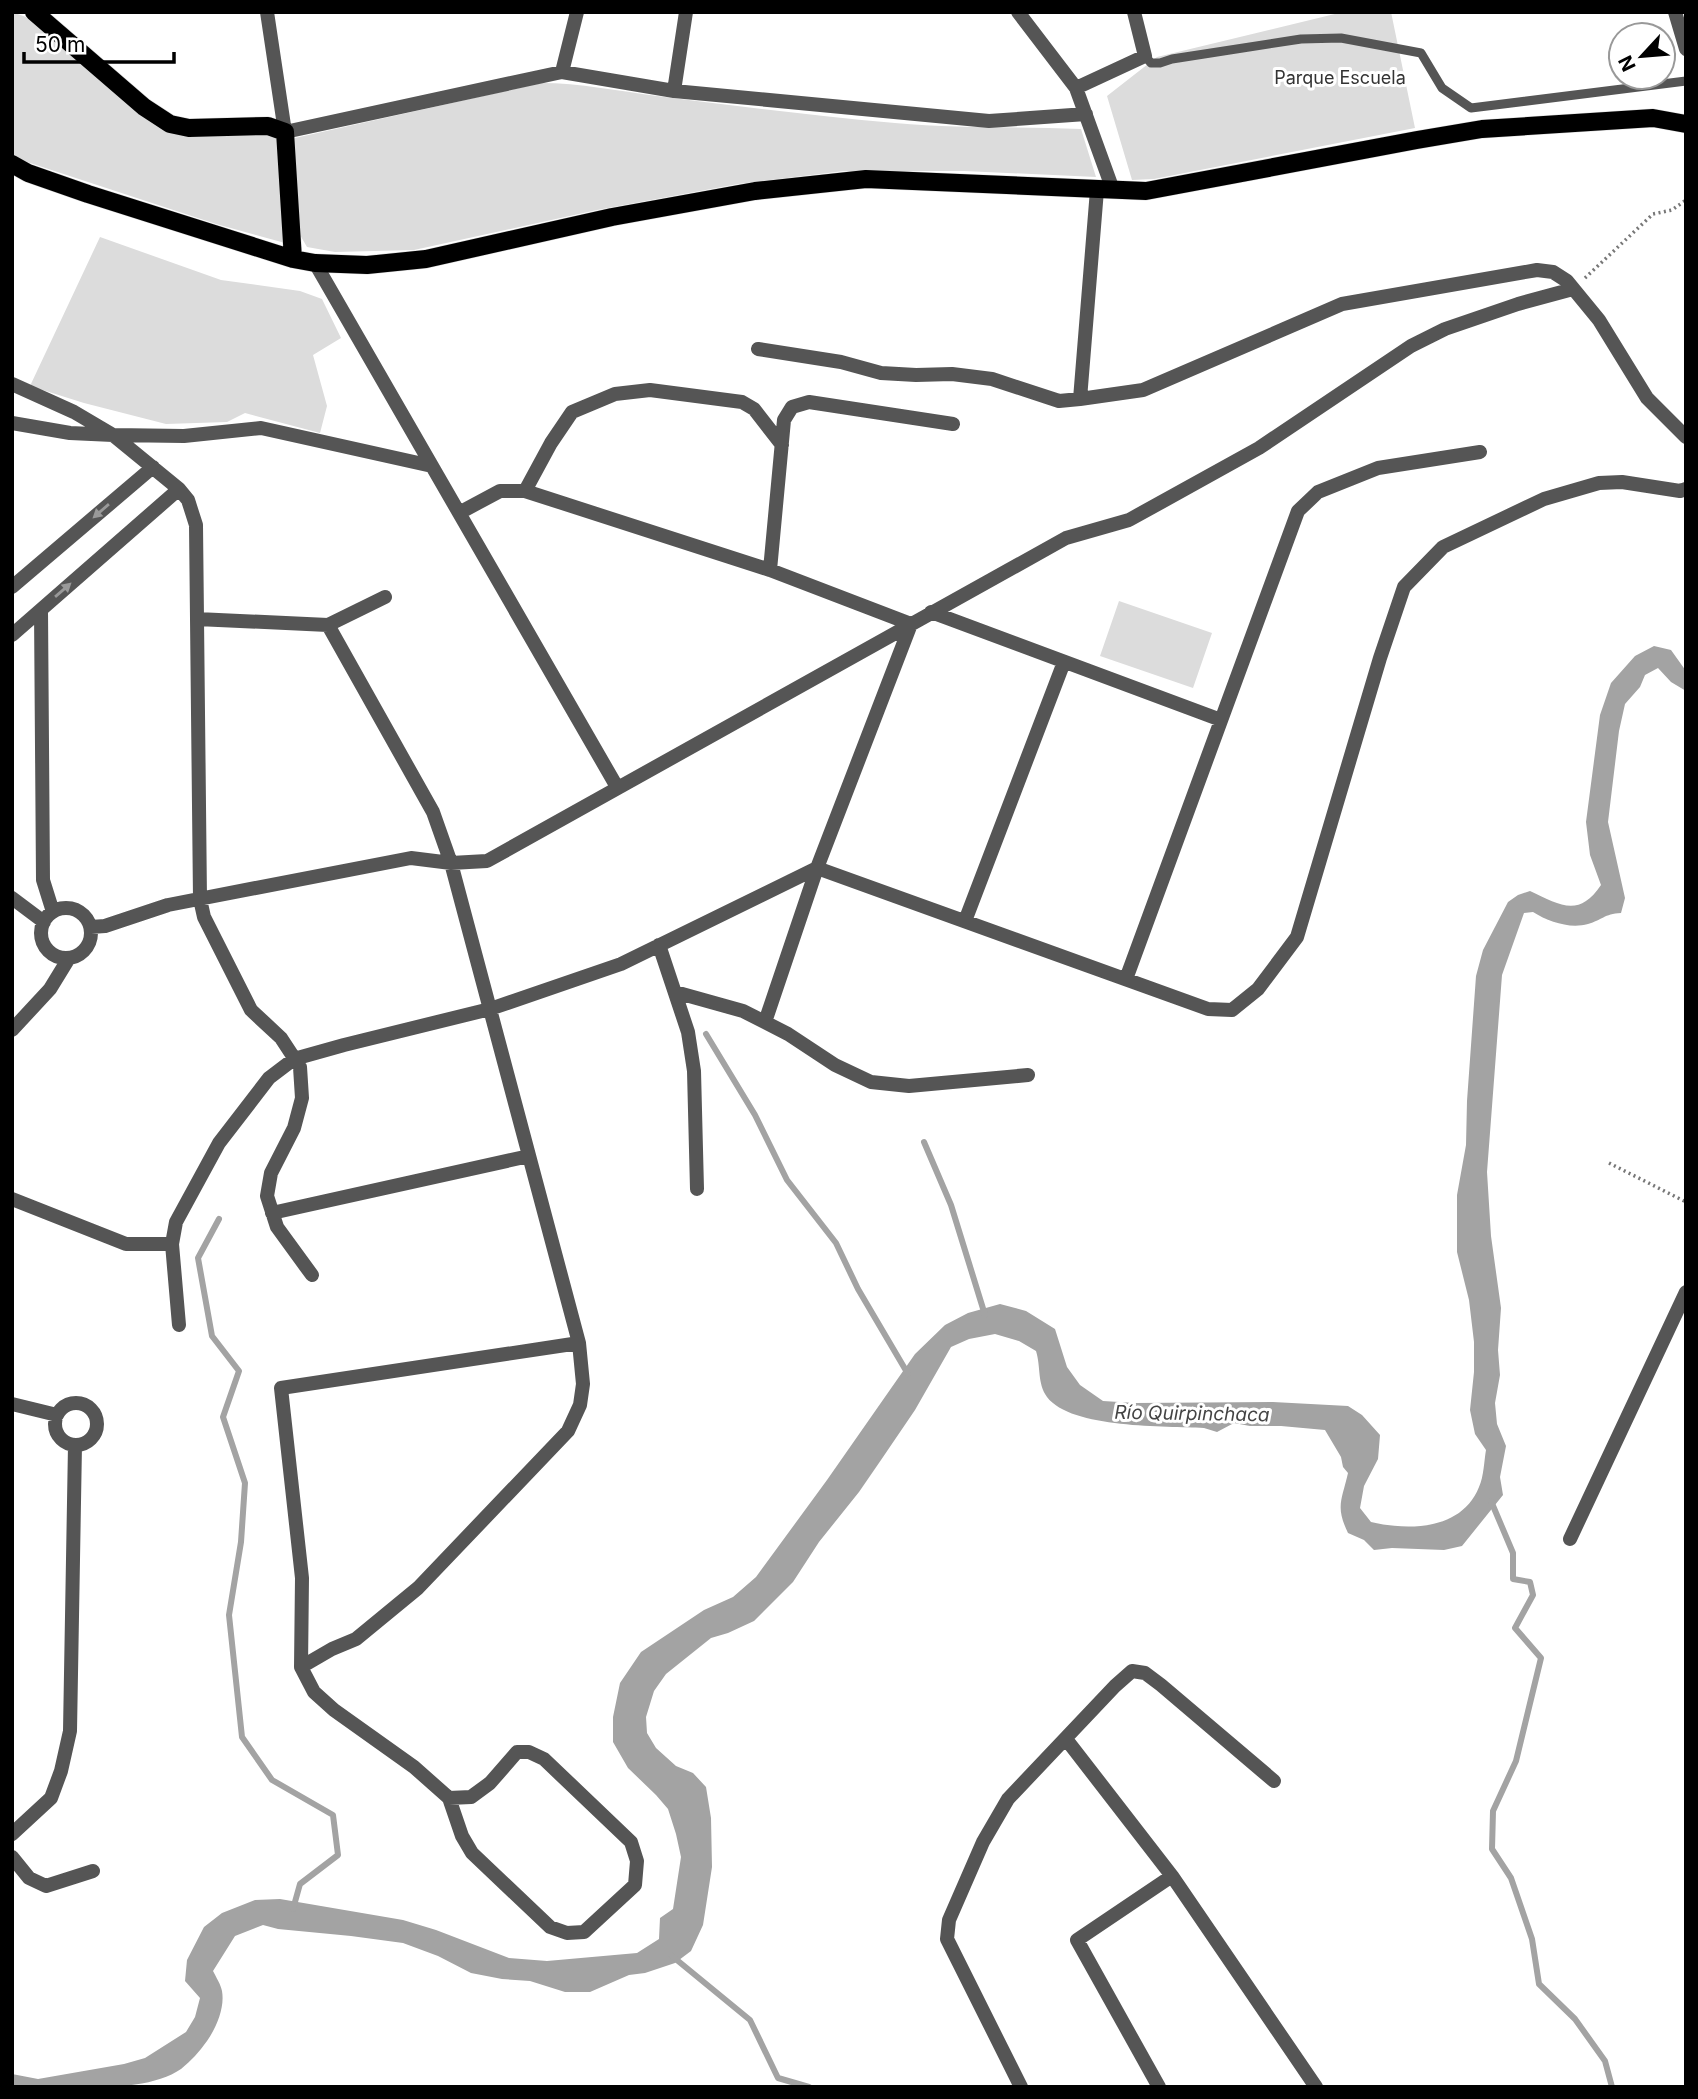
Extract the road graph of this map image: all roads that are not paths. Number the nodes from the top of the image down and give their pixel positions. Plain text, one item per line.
1 (34, 12) edge
2 (267, 12) edge
3 (577, 12) edge
4 (686, 12) edge
5 (1018, 12) edge
6 (1134, 12) edge
7 (1675, 12) edge
8 (1686, 49) edge
9 (1144, 56) junction
10 (562, 72) junction
11 (1686, 81) edge
12 (1076, 88) junction
13 (674, 91) junction
14 (1086, 114) junction
15 (1686, 124) edge
16 (285, 132) junction
17 (12, 164) edge
18 (1105, 190) junction
19 (293, 259) junction
20 (315, 263) junction
21 (1573, 289) junction
22 (758, 349) dead end
23 (12, 384) edge
24 (1080, 399) junction
25 (12, 423) edge
26 (953, 424) dead end
27 (113, 435) junction
28 (1686, 437) edge
29 (782, 445) junction
30 (1480, 452) dead end
31 (432, 466) junction
32 (153, 467) junction
33 (179, 489) junction
34 (1686, 489) edge
35 (525, 491) junction
36 (459, 513) junction
37 (770, 570) junction
38 (12, 587) edge
39 (384, 597) dead end
40 (40, 610) junction
41 (931, 612) junction
42 (197, 618) junction
43 (911, 624) junction
44 (328, 625) junction
45 (12, 635) edge
46 (1064, 662) junction
47 (1222, 720) junction
48 (617, 787) junction
49 (451, 863) junction
50 (817, 868) junction
51 (12, 898) edge
52 (200, 898) junction
53 (48, 917) junction
54 (965, 921) junction
55 (91, 928) junction
56 (659, 945) junction
57 (69, 958) junction
58 (1126, 979) junction
59 (675, 992) junction
60 (489, 1009) junction
61 (765, 1022) junction
62 (12, 1030) edge
63 (294, 1059) junction
64 (1028, 1075) dead end
65 (529, 1156) junction
66 (697, 1189) dead end
67 (12, 1199) edge
68 (272, 1213) junction
69 (172, 1244) junction
70 (312, 1275) dead end
71 (1686, 1292) edge
72 (179, 1325) dead end
73 (579, 1343) junction
74 (12, 1404) edge
75 (57, 1415) junction
76 (75, 1445) junction
77 (1570, 1539) dead end
78 (301, 1667) junction
79 (1066, 1738) junction
80 (1274, 1781) dead end
81 (449, 1798) junction
82 (12, 1834) edge
83 (12, 1857) edge
84 (93, 1871) dead end
85 (1172, 1876) junction
86 (1021, 2087) edge
87 (1159, 2087) edge
88 (1316, 2087) edge

1 - 16 main road
2 - 16 street
3 - 10 street
4 - 13 street
5 - 12 street
6 - 9 street
7 - 8 street
9 - 11 lane
9 - 12 street
10 - 13 street
10 - 16 street
12 - 14 street
13 - 14 street
14 - 18 street
15 - 18 main road
16 - 19 main road
17 - 19 main road
18 - 20 main road
18 - 24 street
19 - 20 main road
20 - 31 street
21 - 24 street
21 - 28 street
21 - 41 street
22 - 24 street
23 - 27 street
25 - 27 street
26 - 29 street
27 - 31 street
27 - 32 street
29 - 35 street
29 - 37 street
30 - 47 street
31 - 36 street
32 - 33 street
32 -> 38 street
40 -> 33 street
33 - 42 street
34 - 58 street
35 - 36 street
35 - 37 street
36 - 48 street
37 - 43 street
39 - 44 street
40 - 45 street
40 - 53 street
41 - 43 street
41 - 46 street
42 - 44 street
42 - 52 street
43 - 48 street
43 - 50 street
44 - 49 street
46 - 47 street
46 - 54 street
47 - 58 street
48 - 49 street
49 - 52 street
49 - 60 street
50 - 54 street
50 - 56 street
50 - 61 street
51 - 53 street
52 - 55 street
52 - 63 street
53 - 55 street
53 - 57 street
54 - 58 street
55 - 57 street
56 - 59 street
56 - 60 street
57 - 62 street
59 - 61 street
59 - 66 street
60 - 63 street
60 - 65 street
61 - 64 street
63 - 68 street
63 - 69 street
65 - 68 street
65 - 73 street
67 - 69 street
68 - 70 street
69 - 72 street
71 - 77 street
73 - 78 street
73 - 78 street
74 - 75 street
75 - 76 street
75 - 76 street
76 - 82 street
78 - 81 street
79 - 80 street
79 - 85 street
79 - 86 street
81 - 81 street
83 - 84 street
85 - 87 street
85 - 88 street

